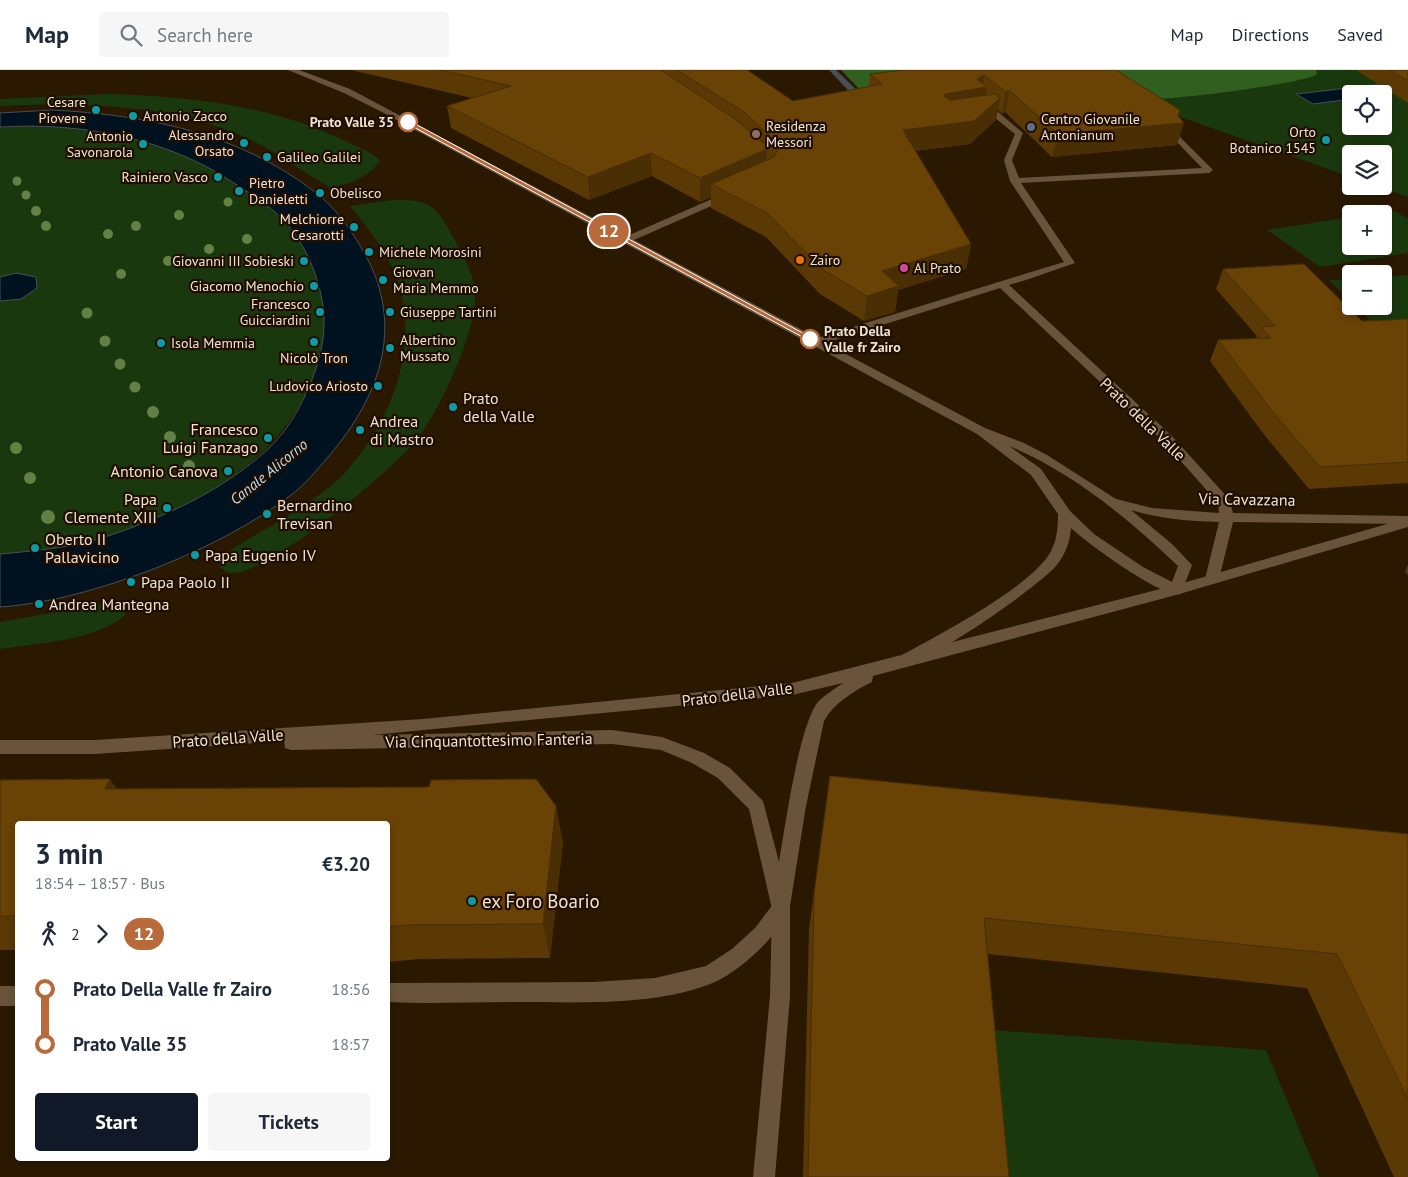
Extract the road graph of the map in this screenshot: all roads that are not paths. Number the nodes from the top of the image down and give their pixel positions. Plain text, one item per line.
1 (292, 70) edge
2 (979, 100) edge
3 (1176, 136) edge
4 (1015, 181) junction
5 (743, 189) edge
6 (627, 240) junction
7 (1002, 284) junction
8 (816, 342) junction
9 (981, 431) junction
10 (1091, 488) junction
11 (1065, 514) junction
12 (1227, 518) junction
13 (1408, 521) edge
14 (1212, 579) junction
15 (1176, 590) junction
16 (902, 662) junction
17 (0, 747) edge
18 (95, 747) junction
19 (781, 909) junction
20 (390, 993) edge
21 (0, 996) edge
22 (15, 996) edge
23 (764, 1177) edge

1 - 6 street
2 - 4 street
3 - 4 street
4 - 7 street
5 - 6 street
6 - 8 street
7 - 8 street
7 - 12 street, Prato della Valle
8 - 9 street
9 - 10 street
9 - 11 street
10 - 12 street, Via Cavazzana
10 - 15 street
11 - 15 street
11 - 16 street, Prato della Valle
12 - 13 street, Via Cavazzana
12 - 14 street
13 - 14 street, Prato della Valle
14 - 15 street, Prato della Valle
15 - 16 street, Prato della Valle
16 - 18 street, Prato della Valle
16 - 19 street, Via Cinquantottesimo Fanteria
17 - 18 street, Prato della Valle
18 - 19 street, Via Cinquantottesimo Fanteria
19 - 20 street
19 - 23 street, Via Cinquantottesimo Fanteria
21 - 22 street

